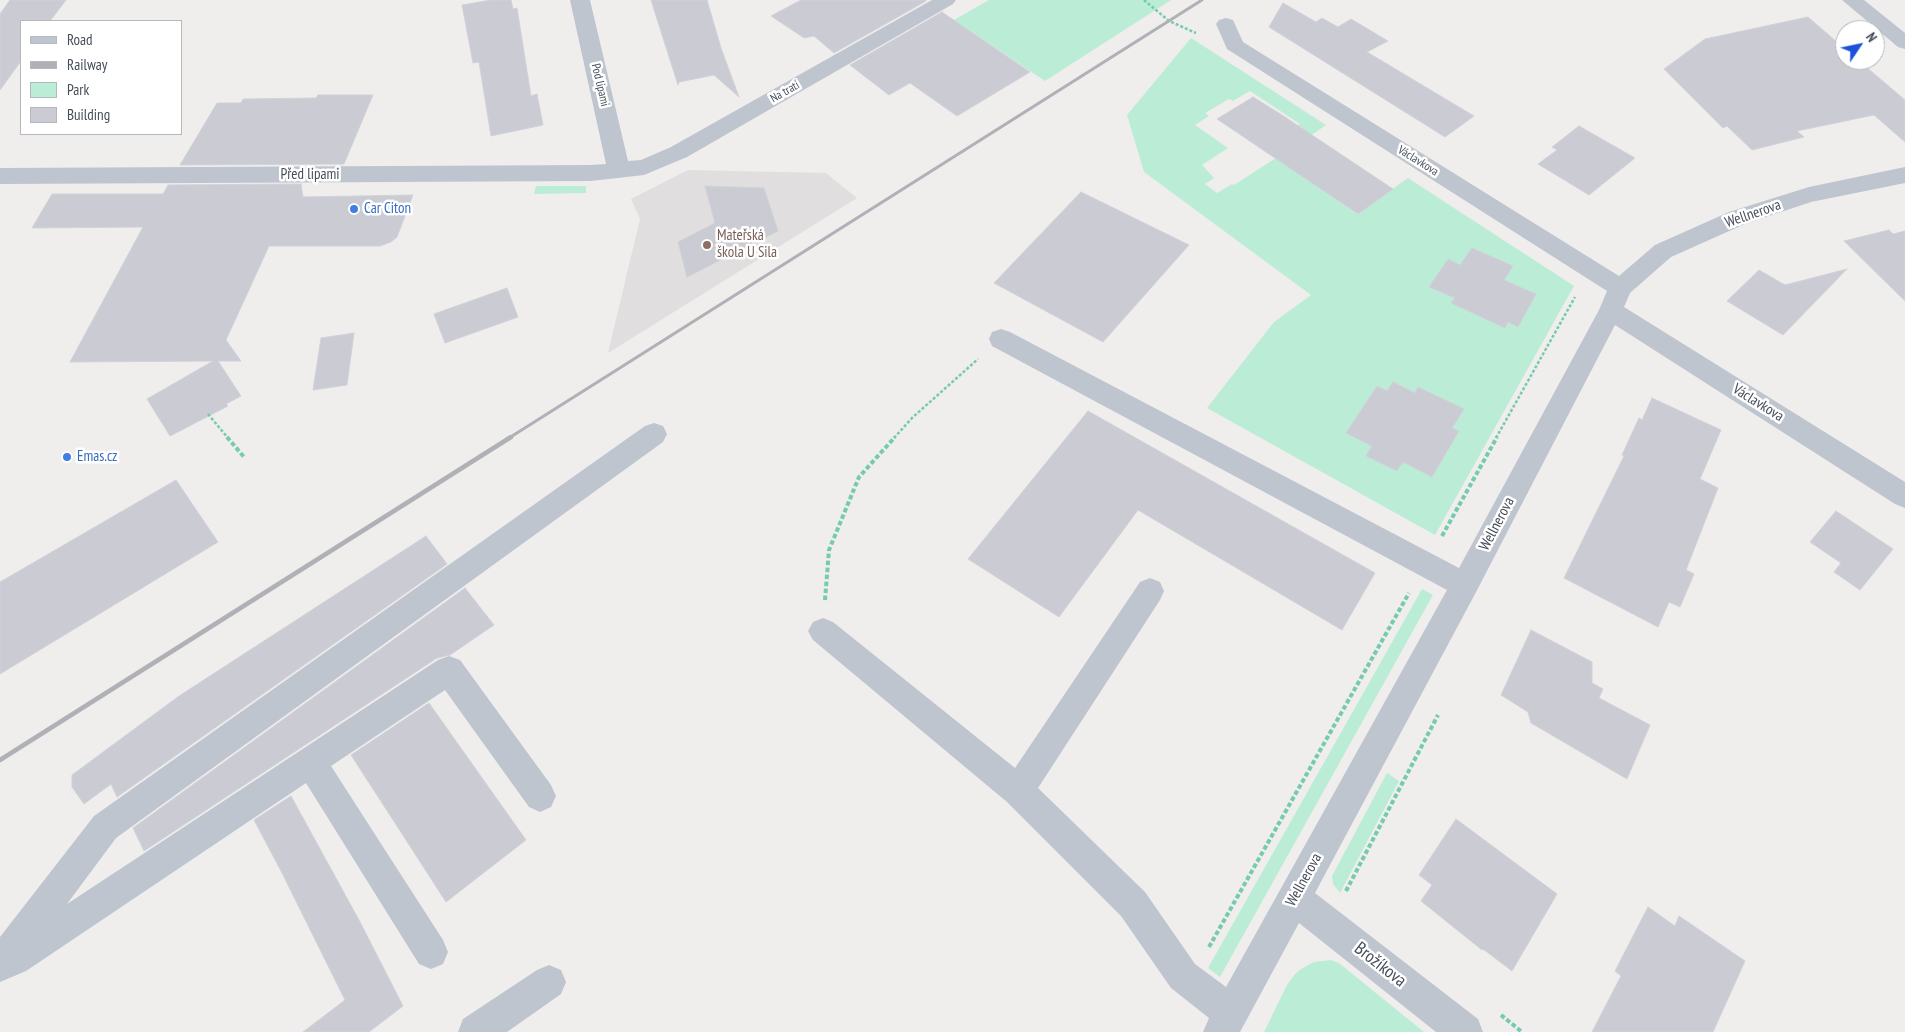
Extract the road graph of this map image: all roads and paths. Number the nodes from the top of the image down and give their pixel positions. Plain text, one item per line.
1 (580, 0) edge
2 (946, 0) edge
3 (1144, 0) edge
4 (1852, 0) edge
5 (1226, 24) dead end
6 (1905, 43) edge
7 (1234, 45) junction
8 (619, 171) junction
9 (1905, 174) edge
10 (0, 176) edge
11 (1576, 294) dead end
12 (1616, 299) junction
13 (1001, 339) joint
14 (208, 414) dead end
15 (654, 434) dead end
16 (244, 457) dead end
17 (1905, 496) edge
18 (1441, 536) dead end
19 (1465, 585) junction
20 (1411, 590) dead end
21 (1150, 591) dead end
22 (823, 631) joint
23 (1439, 713) dead end
24 (310, 762) junction
25 (1018, 791) junction
26 (540, 796) dead end
27 (1346, 892) dead end
28 (1294, 898) junction
29 (430, 952) dead end
30 (0, 966) edge
31 (1190, 981) junction
32 (549, 982) dead end
33 (1226, 1023) edge
34 (476, 1032) edge
35 (1465, 1032) edge

1 - 8 street, Pod lipami
2 - 8 street, Na trati
3 - 7 path
4 - 6 street
5 - 7 street
7 - 12 street, Václavkova
8 - 10 street, Před lipami
9 - 12 street, Wellnerova
11 - 18 path
12 - 17 street, Václavkova
12 - 19 street, Wellnerova
13 - 19 street
13 - 22 path
14 - 16 path
15 - 30 street
19 - 28 street, Wellnerova
20 - 31 path
21 - 25 street
22 - 25 street
23 - 27 path
24 - 26 street
24 - 29 street
24 - 30 street
25 - 31 street
28 - 33 street, Wellnerova
28 - 35 street, Brožíkova
31 - 33 street
32 - 34 street

